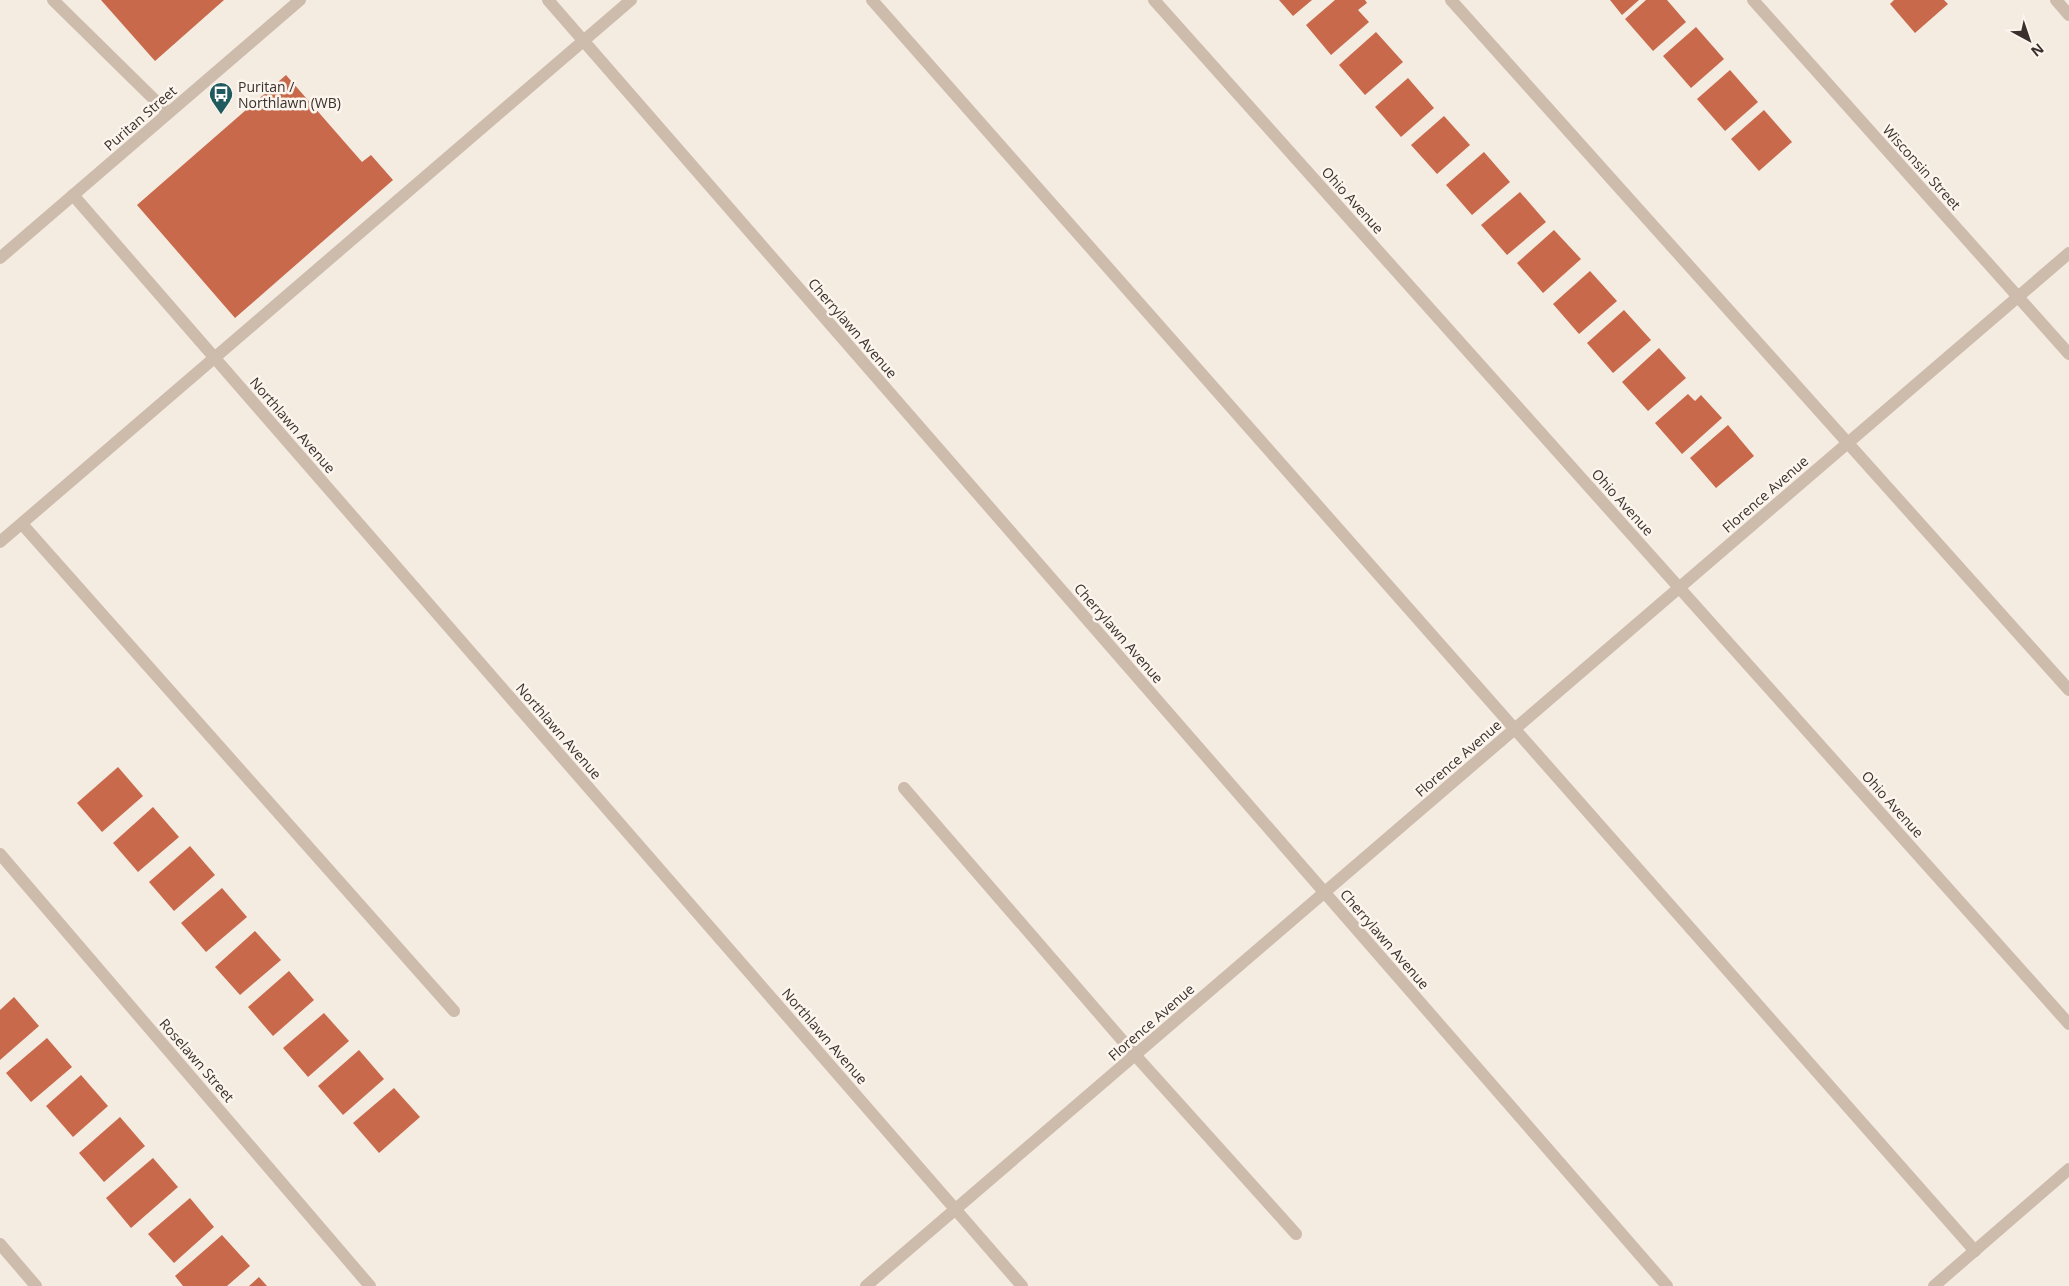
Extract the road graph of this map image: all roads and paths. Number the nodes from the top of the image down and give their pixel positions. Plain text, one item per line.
1 (53, 0) edge
2 (300, 0) edge
3 (548, 0) edge
4 (631, 0) edge
5 (872, 0) edge
6 (1154, 0) edge
7 (1451, 0) edge
8 (1753, 0) edge
9 (2056, 0) edge
10 (2069, 15) edge
11 (584, 41) junction
12 (168, 113) junction
13 (73, 195) junction
14 (2069, 253) edge
15 (0, 258) edge
16 (2018, 297) junction
17 (2069, 354) edge
18 (215, 358) junction
19 (1847, 444) junction
20 (22, 524) junction
21 (0, 542) edge
22 (1680, 588) junction
23 (2069, 690) edge
24 (1514, 730) junction
25 (904, 788) dead end
26 (0, 854) edge
27 (1325, 893) junction
28 (454, 1011) dead end
29 (2069, 1024) edge
30 (1135, 1055) junction
31 (2069, 1169) edge
32 (956, 1209) junction
33 (1296, 1234) dead end
34 (0, 1244) edge
35 (1975, 1251) junction
36 (36, 1286) edge
37 (370, 1286) edge
38 (866, 1286) edge
39 (1022, 1286) edge
40 (1667, 1286) edge
41 (1934, 1286) edge

1 - 12 street
2 - 12 street, Puritan Street
3 - 11 street, Cherrylawn Avenue
4 - 11 street
5 - 24 street
6 - 22 street, Ohio Avenue
7 - 19 street
8 - 16 street, Wisconsin Street
9 - 10 street
11 - 18 street
11 - 27 street, Cherrylawn Avenue
12 - 13 street, Puritan Street
13 - 15 street, Puritan Street
13 - 18 street, Northlawn Avenue
14 - 16 street, Florence Avenue
16 - 17 street, Wisconsin Street
16 - 19 street, Florence Avenue
18 - 20 street
18 - 32 street, Northlawn Avenue
19 - 22 street, Florence Avenue
19 - 23 street
20 - 21 street
20 - 28 street
22 - 24 street, Florence Avenue
22 - 29 street, Ohio Avenue
24 - 27 street, Florence Avenue
24 - 35 street
25 - 30 street
26 - 37 street, Roselawn Street
27 - 30 street, Florence Avenue
27 - 40 street, Cherrylawn Avenue
30 - 32 street, Florence Avenue
30 - 33 street
31 - 35 street
32 - 38 street, Florence Avenue
32 - 39 street, Northlawn Avenue
34 - 36 street
35 - 41 street

